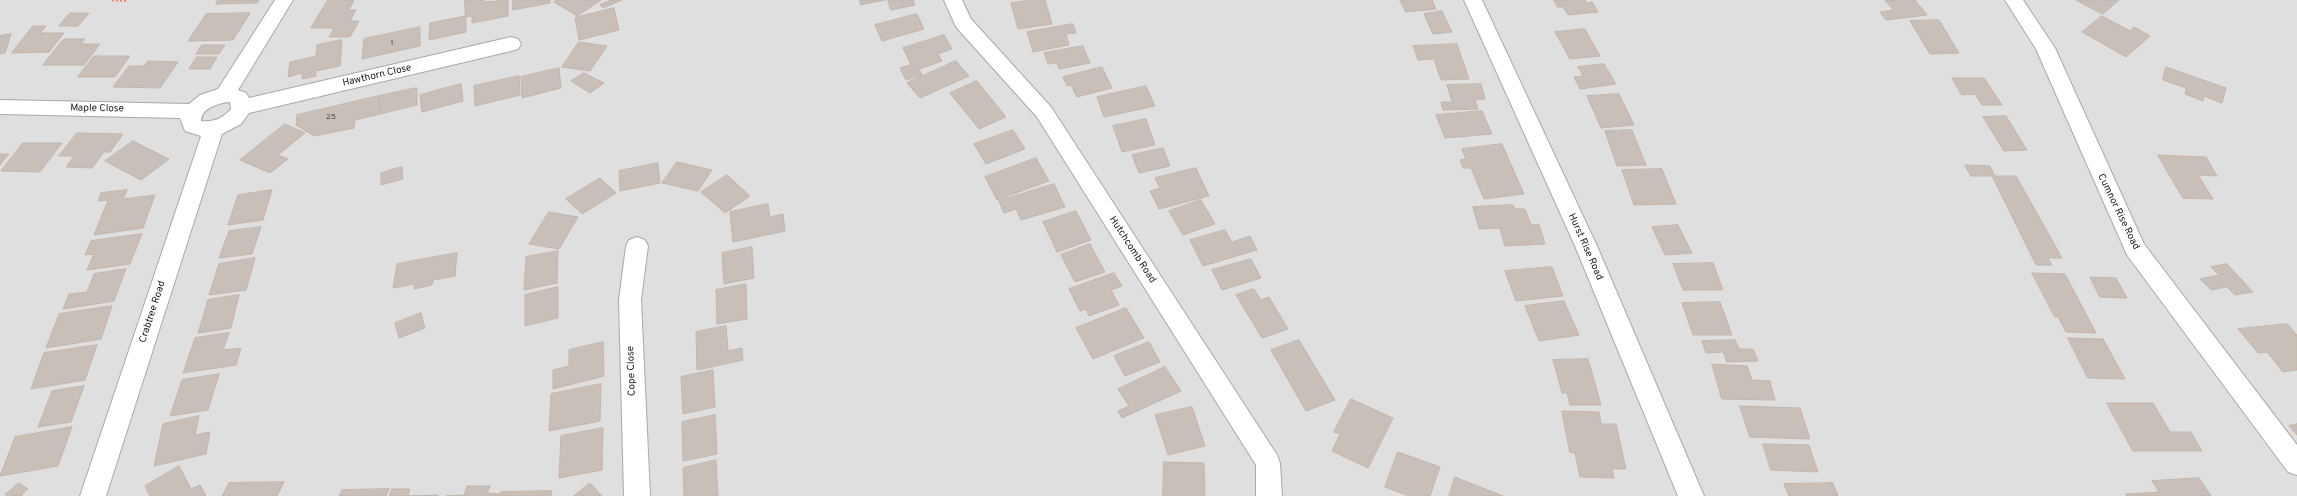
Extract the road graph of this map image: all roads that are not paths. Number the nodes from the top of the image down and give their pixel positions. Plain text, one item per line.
1 (284, 0) edge
2 (953, 0) edge
3 (1473, 0) edge
4 (2014, 0) edge
5 (511, 44) dead end
6 (225, 95) junction
7 (0, 107) edge
8 (242, 107) junction
9 (193, 111) junction
10 (213, 129) junction
11 (637, 246) dead end
12 (2297, 464) edge
13 (93, 496) edge
14 (637, 496) edge
15 (1269, 496) edge
16 (1691, 496) edge

1 - 6 street
2 - 15 street, Hutchcomb Road
3 - 16 street, Hurst Rise Road
4 - 12 street, Cumnor Rise Road
5 - 8 street, Hawthorn Close
6 - 8 street
6 - 9 street
7 - 9 street, Maple Close
8 - 10 street
9 - 10 street
10 - 13 street, Crabtree Road
11 - 14 street, Cope Close

